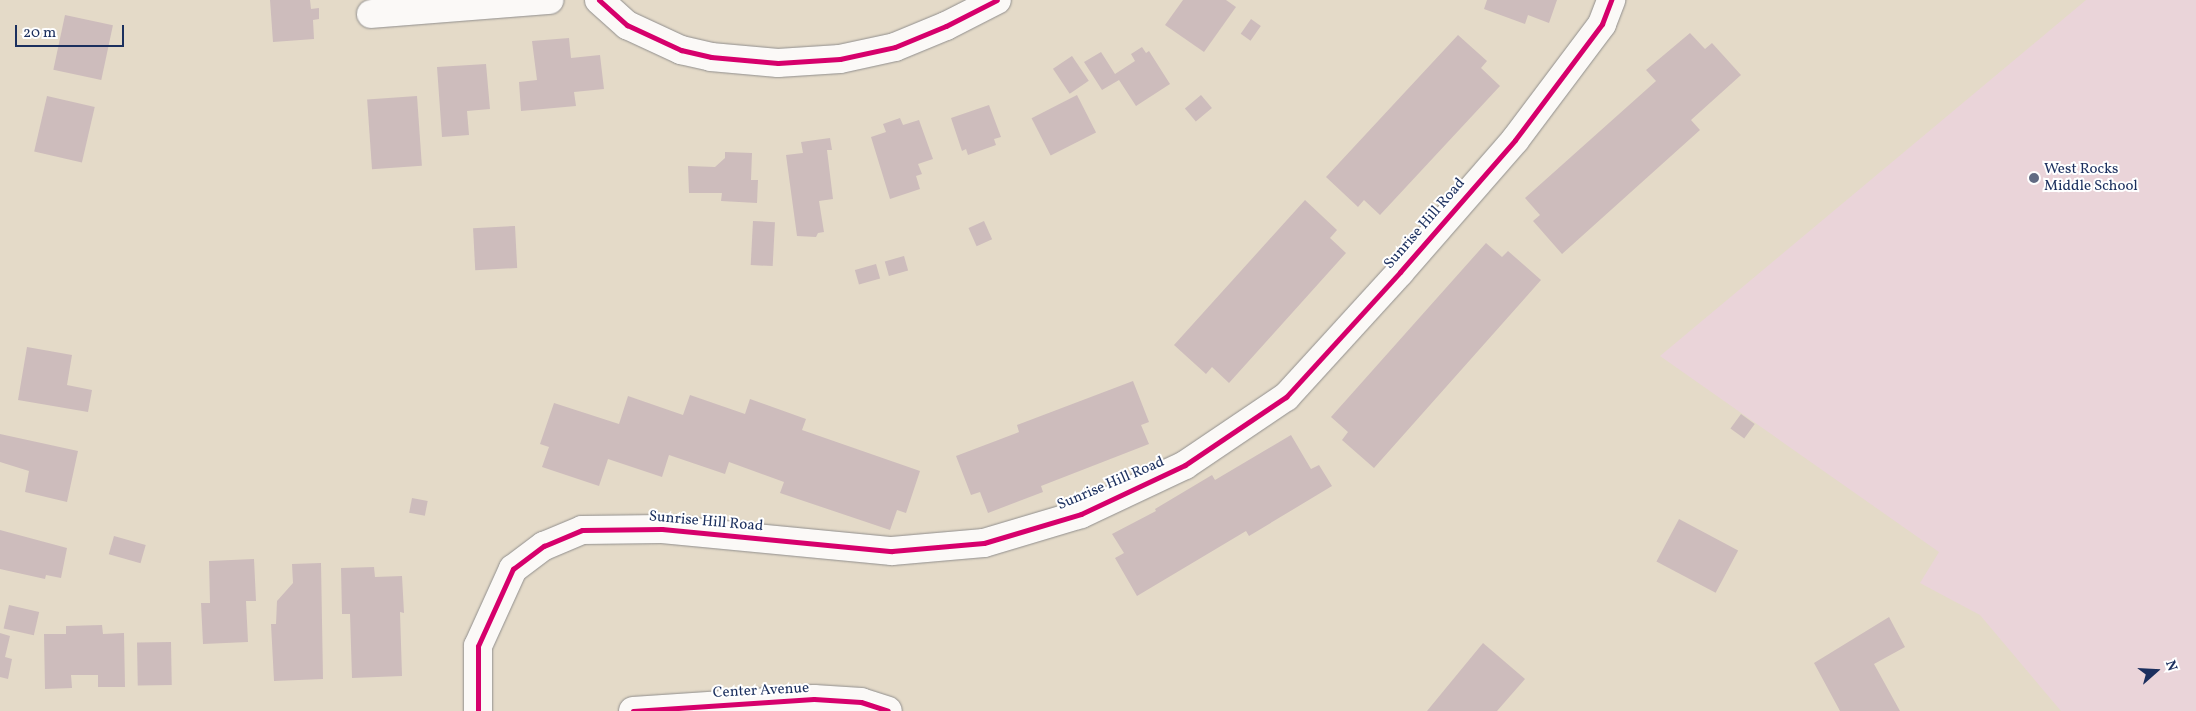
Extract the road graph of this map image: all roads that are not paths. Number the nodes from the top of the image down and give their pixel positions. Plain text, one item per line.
1 (549, 0) edge
2 (600, 0) edge
3 (997, 0) edge
4 (1611, 0) edge
5 (371, 14) dead end
6 (478, 711) edge
7 (633, 711) edge
8 (888, 711) edge

1 - 5 street
2 - 3 street
4 - 6 street, Sunrise Hill Road
7 - 8 street, Center Avenue

